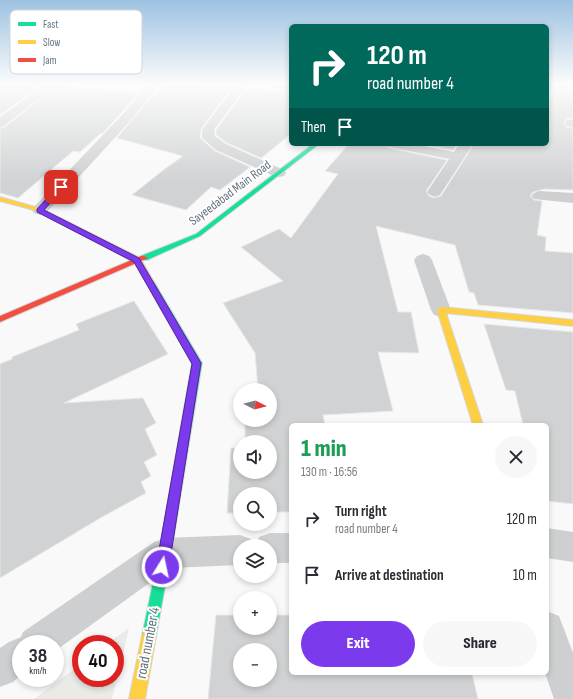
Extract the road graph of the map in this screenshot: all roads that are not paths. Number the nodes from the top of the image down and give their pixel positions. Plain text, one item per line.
1 (126, 118) edge
2 (217, 118) edge
3 (313, 146) edge
4 (403, 146) edge
5 (465, 146) edge
6 (457, 158) junction
7 (279, 173) junction
8 (435, 192) dead end
9 (539, 196) dead end
10 (573, 198) edge
11 (0, 199) edge
12 (40, 210) junction
13 (137, 260) junction
14 (424, 260) dead end
15 (441, 310) junction
16 (0, 319) edge
17 (573, 323) edge
18 (477, 423) edge
19 (549, 543) edge
20 (573, 547) edge
21 (277, 548) edge
22 (289, 548) edge
23 (233, 550) edge
24 (165, 553) junction
25 (549, 634) edge
26 (48, 635) edge
27 (12, 660) edge
28 (0, 669) edge
29 (137, 699) edge
30 (572, 699) edge

1 - 12 street
2 - 7 street
3 - 7 street, Sayeedabad Main Road
4 - 6 street
5 - 6 street
6 - 8 street
7 - 13 street, Sayeedabad Main Road
9 - 10 street
11 - 12 street
12 - 13 street
13 - 16 street, Sayeedabad Main Road
13 - 24 street, road number 4
14 - 15 street
15 - 17 street
15 - 18 street
19 - 20 street
21 - 22 street
23 - 24 street
24 - 26 street
24 - 29 street, road number 4
25 - 30 street
27 - 28 street

